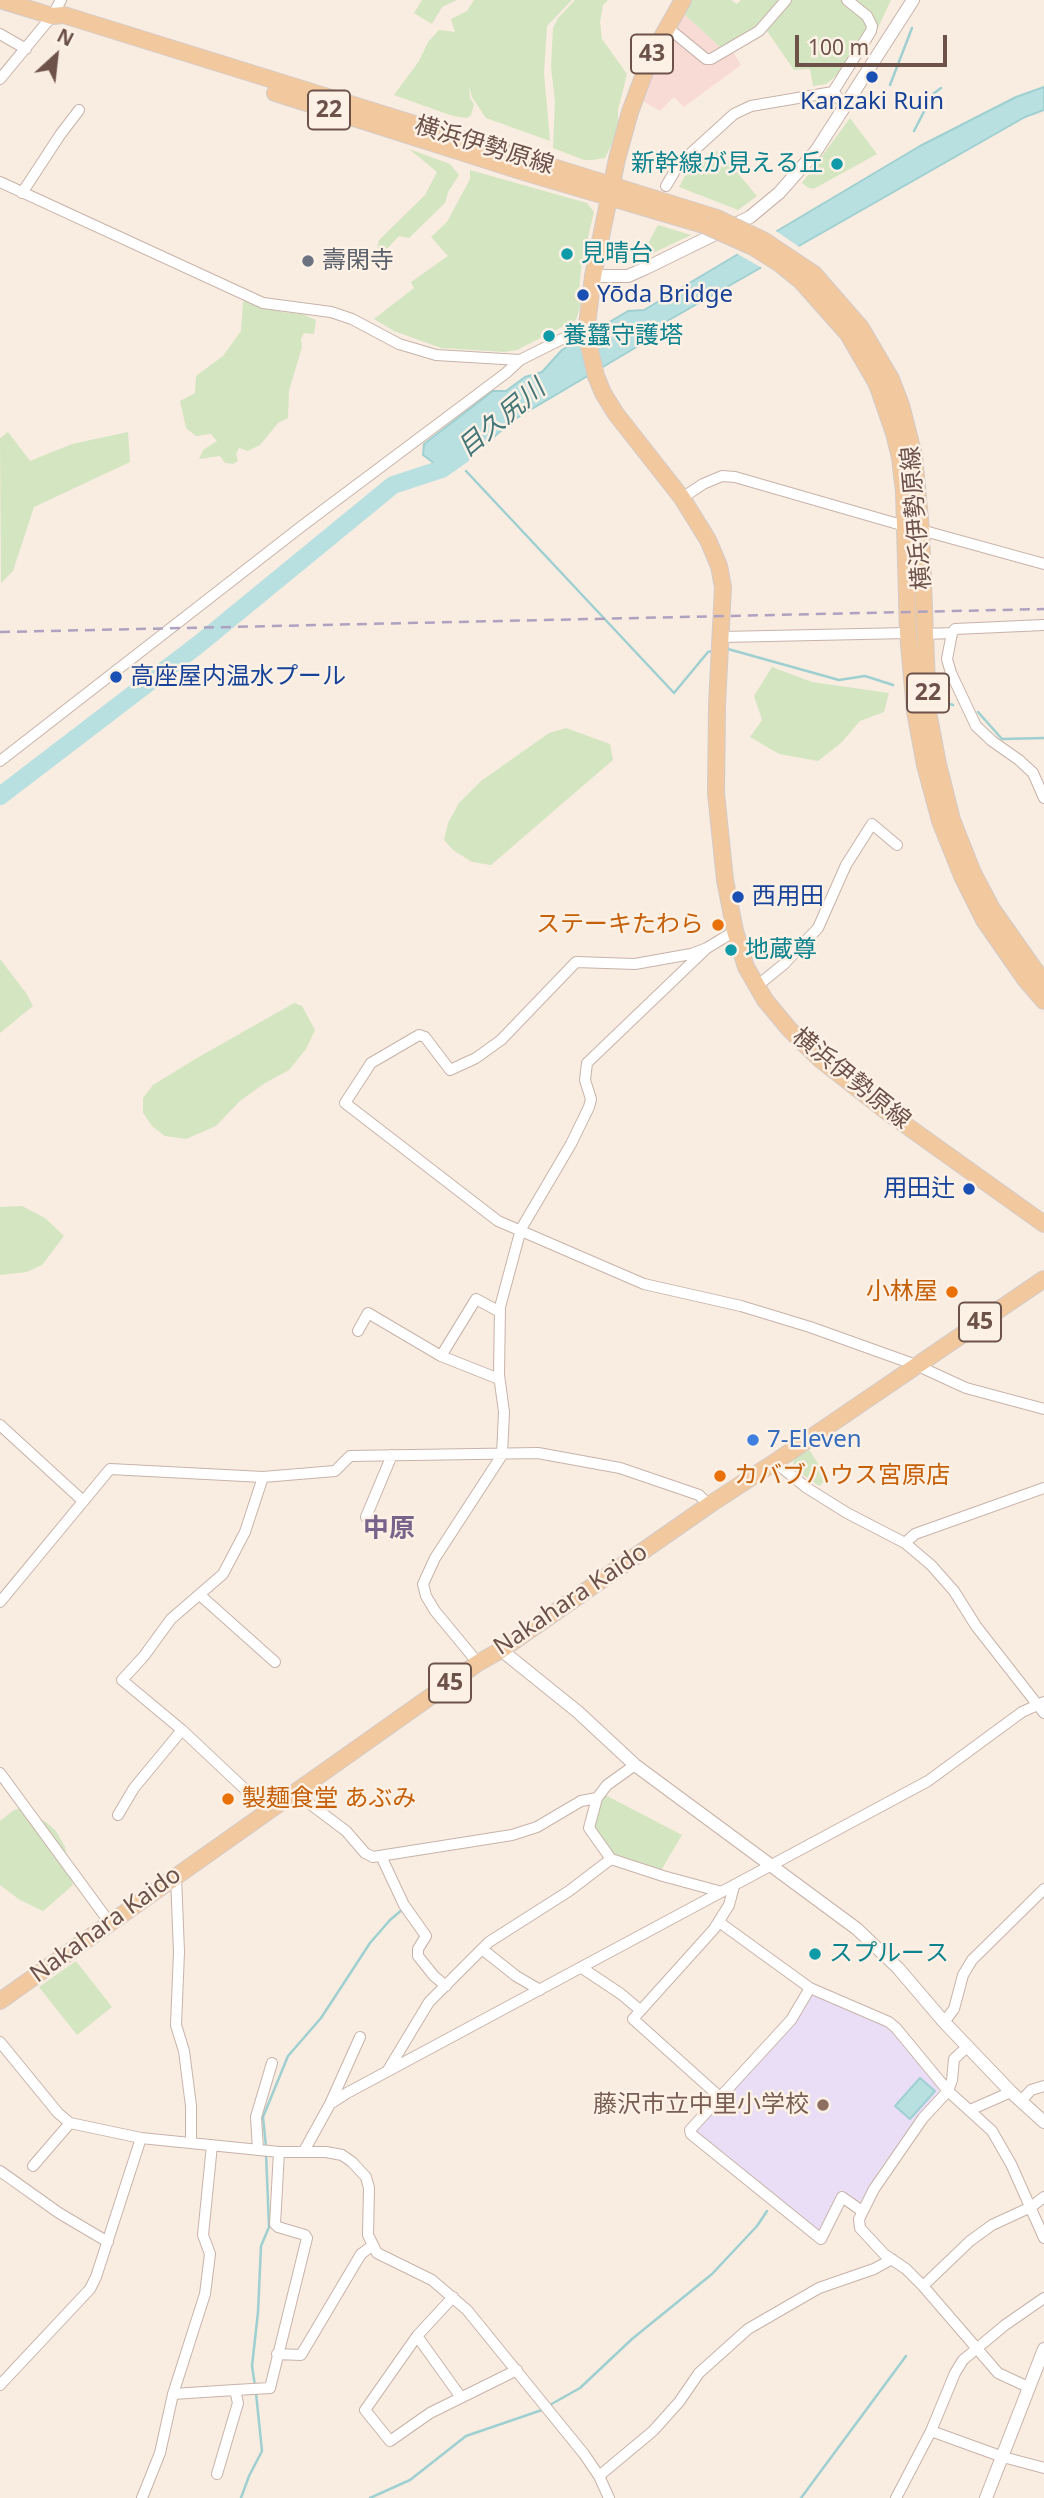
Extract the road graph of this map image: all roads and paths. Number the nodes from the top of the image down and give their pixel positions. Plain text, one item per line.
1 (0, 0) edge
2 (61, 0) edge
3 (683, 0) edge
4 (786, 0) edge
5 (847, 0) edge
6 (913, 0) edge
7 (52, 16) junction
8 (667, 27) junction
9 (0, 34) edge
10 (26, 48) junction
11 (0, 79) edge
12 (833, 92) junction
13 (845, 105) junction
14 (79, 110) dead end
15 (0, 182) edge
16 (666, 186) dead end
17 (611, 191) junction
18 (22, 192) junction
19 (593, 276) junction
20 (586, 328) junction
21 (520, 360) junction
22 (682, 498) junction
23 (913, 528) junction
24 (1044, 564) edge
25 (1044, 625) edge
26 (908, 633) junction
27 (952, 633) junction
28 (925, 634) junction
29 (721, 645) junction
30 (0, 761) edge
31 (1044, 798) edge
32 (897, 845) dead end
33 (735, 931) junction
34 (707, 948) junction
35 (1044, 983) edge
36 (757, 986) junction
37 (1044, 1001) edge
38 (1044, 1224) edge
39 (521, 1229) junction
40 (1044, 1279) edge
41 (500, 1312) junction
42 (358, 1331) dead end
43 (441, 1356) junction
44 (916, 1366) junction
45 (499, 1379) junction
46 (1044, 1409) edge
47 (0, 1425) edge
48 (391, 1455) junction
49 (502, 1455) junction
50 (775, 1462) junction
51 (263, 1477) junction
52 (1044, 1488) edge
53 (82, 1500) junction
54 (709, 1505) junction
55 (366, 1517) dead end
56 (905, 1543) junction
57 (201, 1595) junction
58 (0, 1602) edge
59 (501, 1650) junction
60 (275, 1661) dead end
61 (478, 1663) junction
62 (1040, 1703) edge
63 (1044, 1713) edge
64 (182, 1730) junction
65 (635, 1765) junction
66 (0, 1773) edge
67 (293, 1792) junction
68 (597, 1798) junction
69 (267, 1810) junction
70 (118, 1815) dead end
71 (382, 1856) junction
72 (611, 1859) junction
73 (771, 1866) junction
74 (176, 1875) junction
75 (734, 1886) junction
76 (1044, 1889) edge
77 (722, 1892) junction
78 (719, 1922) junction
79 (110, 1923) junction
80 (482, 1949) junction
81 (582, 1968) junction
82 (446, 1986) junction
83 (810, 1988) junction
84 (540, 1990) junction
85 (0, 2001) edge
86 (640, 2010) junction
87 (944, 2022) junction
88 (360, 2037) dead end
89 (0, 2042) edge
90 (967, 2047) junction
91 (272, 2063) dead end
92 (387, 2071) junction
93 (1044, 2087) edge
94 (948, 2091) junction
95 (1010, 2092) junction
96 (721, 2098) junction
97 (1021, 2101) junction
98 (330, 2104) junction
99 (970, 2110) junction
100 (1044, 2122) edge
101 (70, 2123) junction
102 (141, 2138) junction
103 (191, 2142) junction
104 (212, 2145) junction
105 (268, 2150) junction
106 (304, 2151) junction
107 (33, 2166) dead end
108 (0, 2171) edge
109 (1044, 2197) edge
110 (1031, 2207) junction
111 (862, 2211) junction
112 (1044, 2238) edge
113 (108, 2242) junction
114 (372, 2246) junction
115 (892, 2259) junction
116 (923, 2286) junction
117 (453, 2297) junction
118 (1044, 2298) edge
119 (417, 2336) junction
120 (976, 2348) junction
121 (1044, 2349) edge
122 (277, 2354) junction
123 (517, 2370) junction
124 (0, 2385) edge
125 (1028, 2387) junction
126 (235, 2390) junction
127 (173, 2394) junction
128 (460, 2396) junction
129 (931, 2431) junction
130 (1003, 2457) junction
131 (1044, 2468) edge
132 (217, 2474) dead end
133 (599, 2476) junction
134 (142, 2498) edge
135 (609, 2498) edge
136 (896, 2498) edge
137 (986, 2498) edge

1 - 7 main road, 横浜伊勢原線 / 22
2 - 7 street
3 - 8 main road, 43
4 - 8 street
5 - 12 street
6 - 13 street
7 - 10 street
7 - 17 main road, 横浜伊勢原線 / 22
8 - 17 main road, 43
9 - 10 street
10 - 11 street
12 - 13 street
12 - 16 street
13 - 19 street
14 - 18 street
15 - 18 street
17 - 19 main road
17 - 23 main road, 横浜伊勢原線 / 22, bridge
18 - 21 street
19 - 20 main road
20 - 21 street
20 - 22 main road, 横浜伊勢原線
21 - 30 street
22 - 23 street
22 - 29 main road, 横浜伊勢原線
23 - 24 street
23 - 26 main road, 横浜伊勢原線 / 22
23 - 28 main road, 横浜伊勢原線 / 22
25 - 27 street
26 - 29 street
26 - 37 main road, 横浜伊勢原線 / 22
27 - 28 street
27 - 31 street
28 - 35 main road, 横浜伊勢原線 / 22
29 - 33 main road, 横浜伊勢原線
32 - 36 street
33 - 34 street
33 - 36 main road, 横浜伊勢原線
34 - 39 street
34 - 39 street
36 - 38 main road, 横浜伊勢原線
39 - 41 street
39 - 44 street
40 - 44 main road, Nakahara Kaido / 45
41 - 43 street
41 - 45 street
42 - 43 street
43 - 45 street
44 - 46 street
44 - 50 main road, Nakahara Kaido / 45
45 - 49 street
47 - 53 street
48 - 49 street
48 - 51 street
48 - 55 street
49 - 54 street
49 - 61 street
50 - 54 main road, Nakahara Kaido / 45
50 - 56 street
51 - 53 street
51 - 57 street
52 - 56 street
53 - 58 street
54 - 59 main road, Nakahara Kaido / 45
56 - 62 street
57 - 60 street
57 - 64 street
59 - 61 main road, Nakahara Kaido / 45
59 - 65 street
61 - 67 main road, Nakahara Kaido / 45
62 - 63 street
62 - 73 street
64 - 69 street
64 - 70 street
65 - 68 street
65 - 73 street
66 - 79 street
67 - 69 main road, Nakahara Kaido / 45
67 - 71 street
68 - 71 street
68 - 72 street
69 - 74 main road, Nakahara Kaido / 45
71 - 82 street
72 - 77 street
72 - 80 street
73 - 75 street
73 - 87 street
74 - 79 main road, Nakahara Kaido / 45
74 - 103 street
75 - 77 street
75 - 78 street
76 - 87 street
77 - 81 street
78 - 83 street
78 - 86 street
79 - 85 main road, Nakahara Kaido / 45
80 - 82 street
80 - 84 street
81 - 84 street
81 - 86 street
82 - 92 street
83 - 94 street
83 - 96 street
84 - 92 street
86 - 96 street
87 - 90 street
88 - 98 street
89 - 101 street
90 - 94 street
90 - 95 street
91 - 105 street
92 - 98 street
93 - 97 street
94 - 99 street
94 - 111 street
95 - 97 street
95 - 99 street
96 - 111 street
97 - 100 street
98 - 106 street
99 - 110 street
101 - 102 street
101 - 107 street
102 - 103 street
102 - 113 street
103 - 104 street
104 - 105 street
104 - 127 street
105 - 106 street
105 - 122 street
106 - 114 street
108 - 113 street
109 - 110 street
110 - 112 street
110 - 116 street
111 - 115 street
113 - 124 street
114 - 117 street
114 - 122 street
115 - 116 street
115 - 133 street
116 - 120 street
117 - 119 street
117 - 123 street
118 - 120 street
119 - 128 street
119 - 128 street
120 - 125 street
120 - 129 street
121 - 125 street
122 - 126 street
123 - 128 street
123 - 133 street
125 - 130 street
126 - 127 street
126 - 132 street
127 - 134 street
129 - 130 street
129 - 136 street
130 - 131 street
130 - 137 street
133 - 135 street

